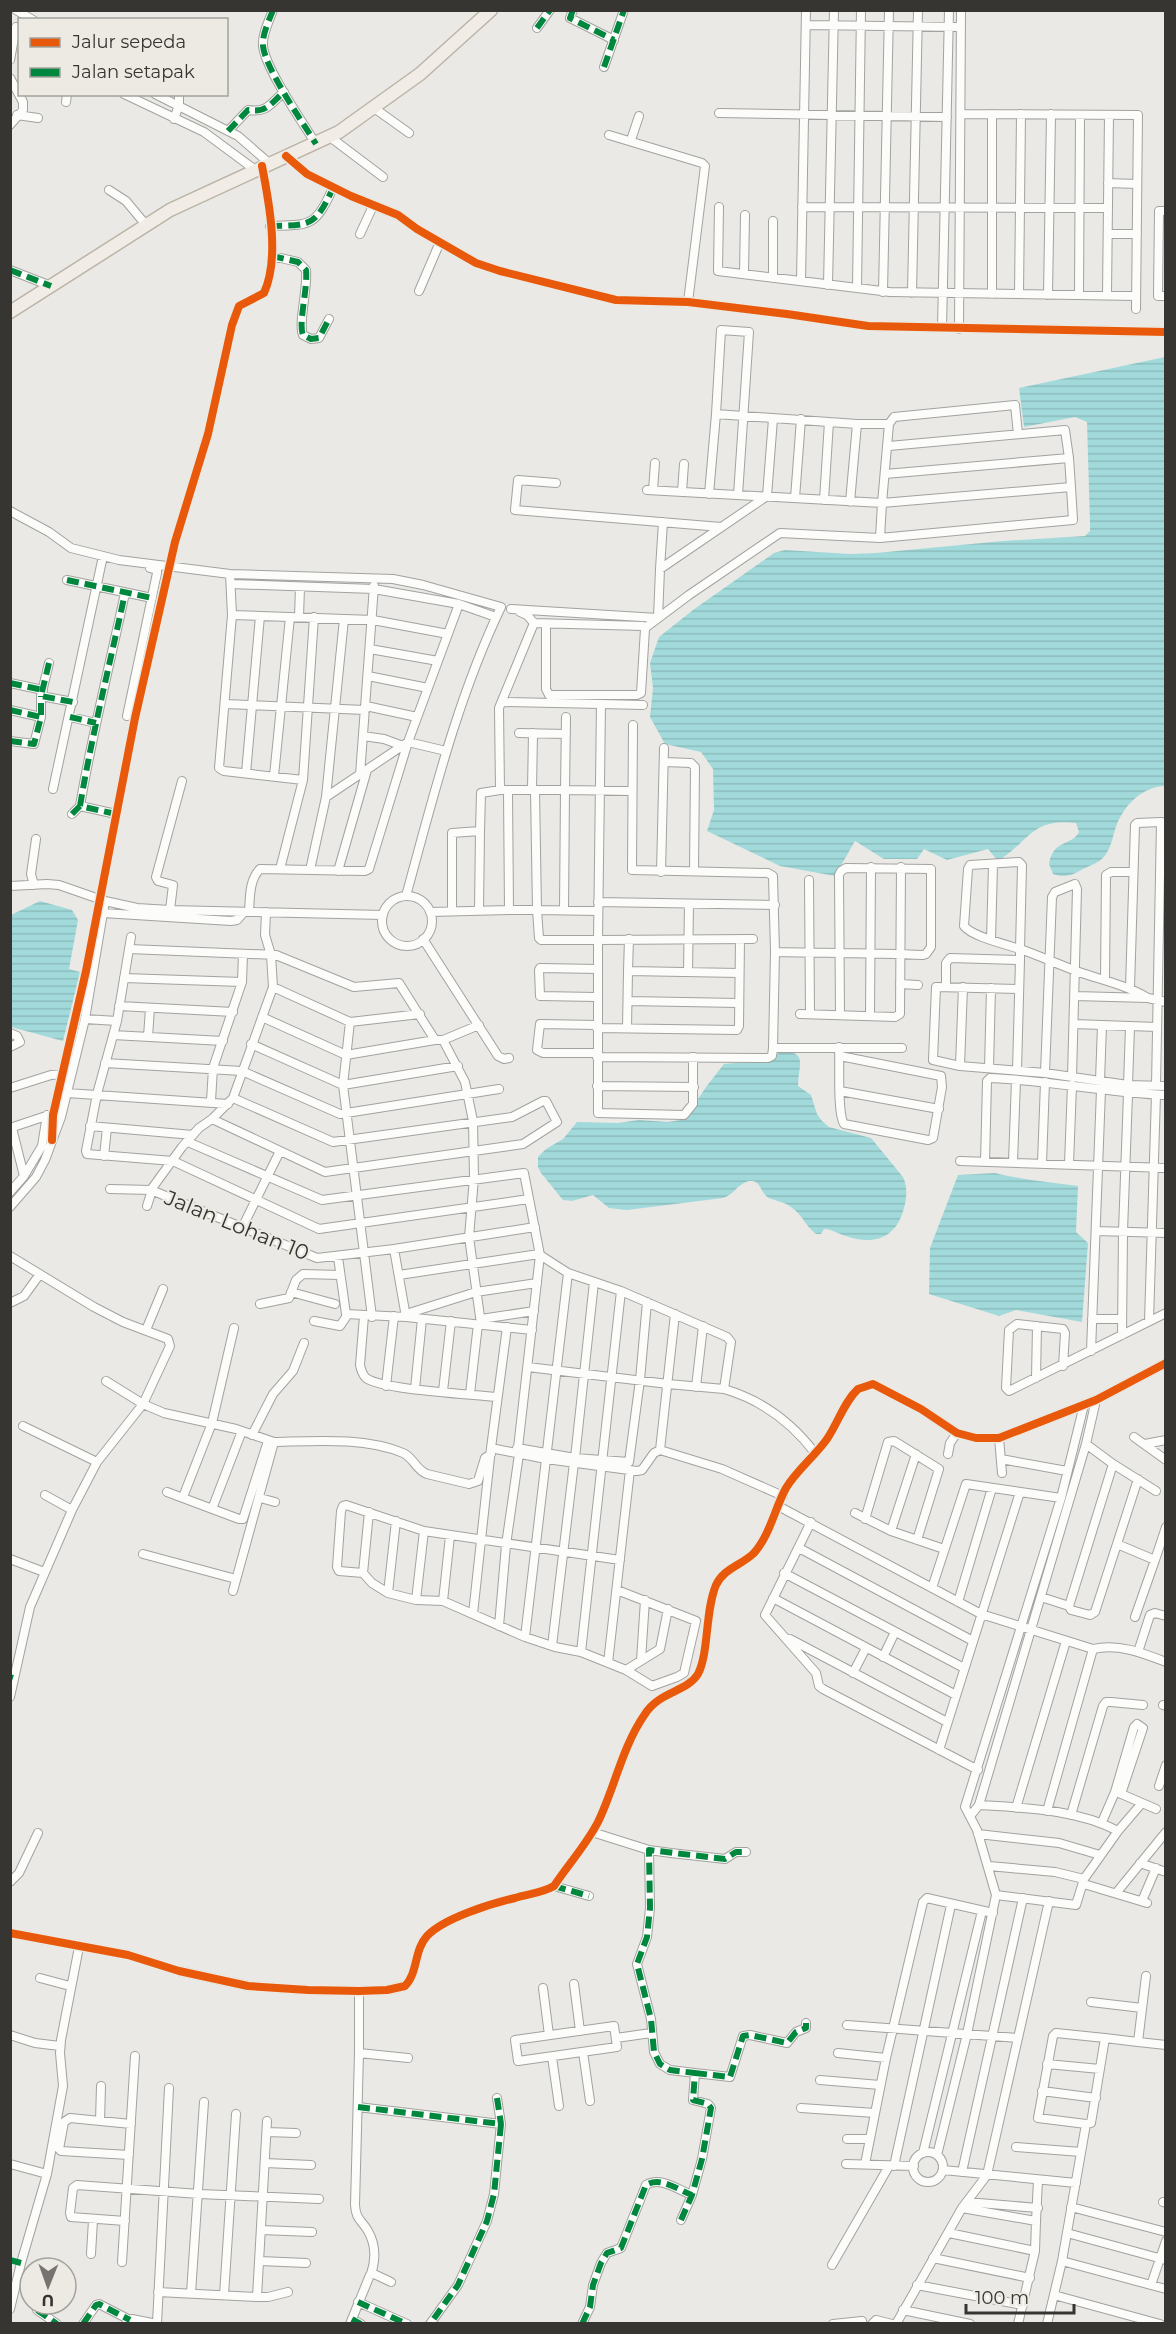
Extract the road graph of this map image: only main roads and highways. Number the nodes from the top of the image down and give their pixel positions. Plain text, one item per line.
1 (491, 10) edge
2 (10, 312) edge

1 - 2 main road

